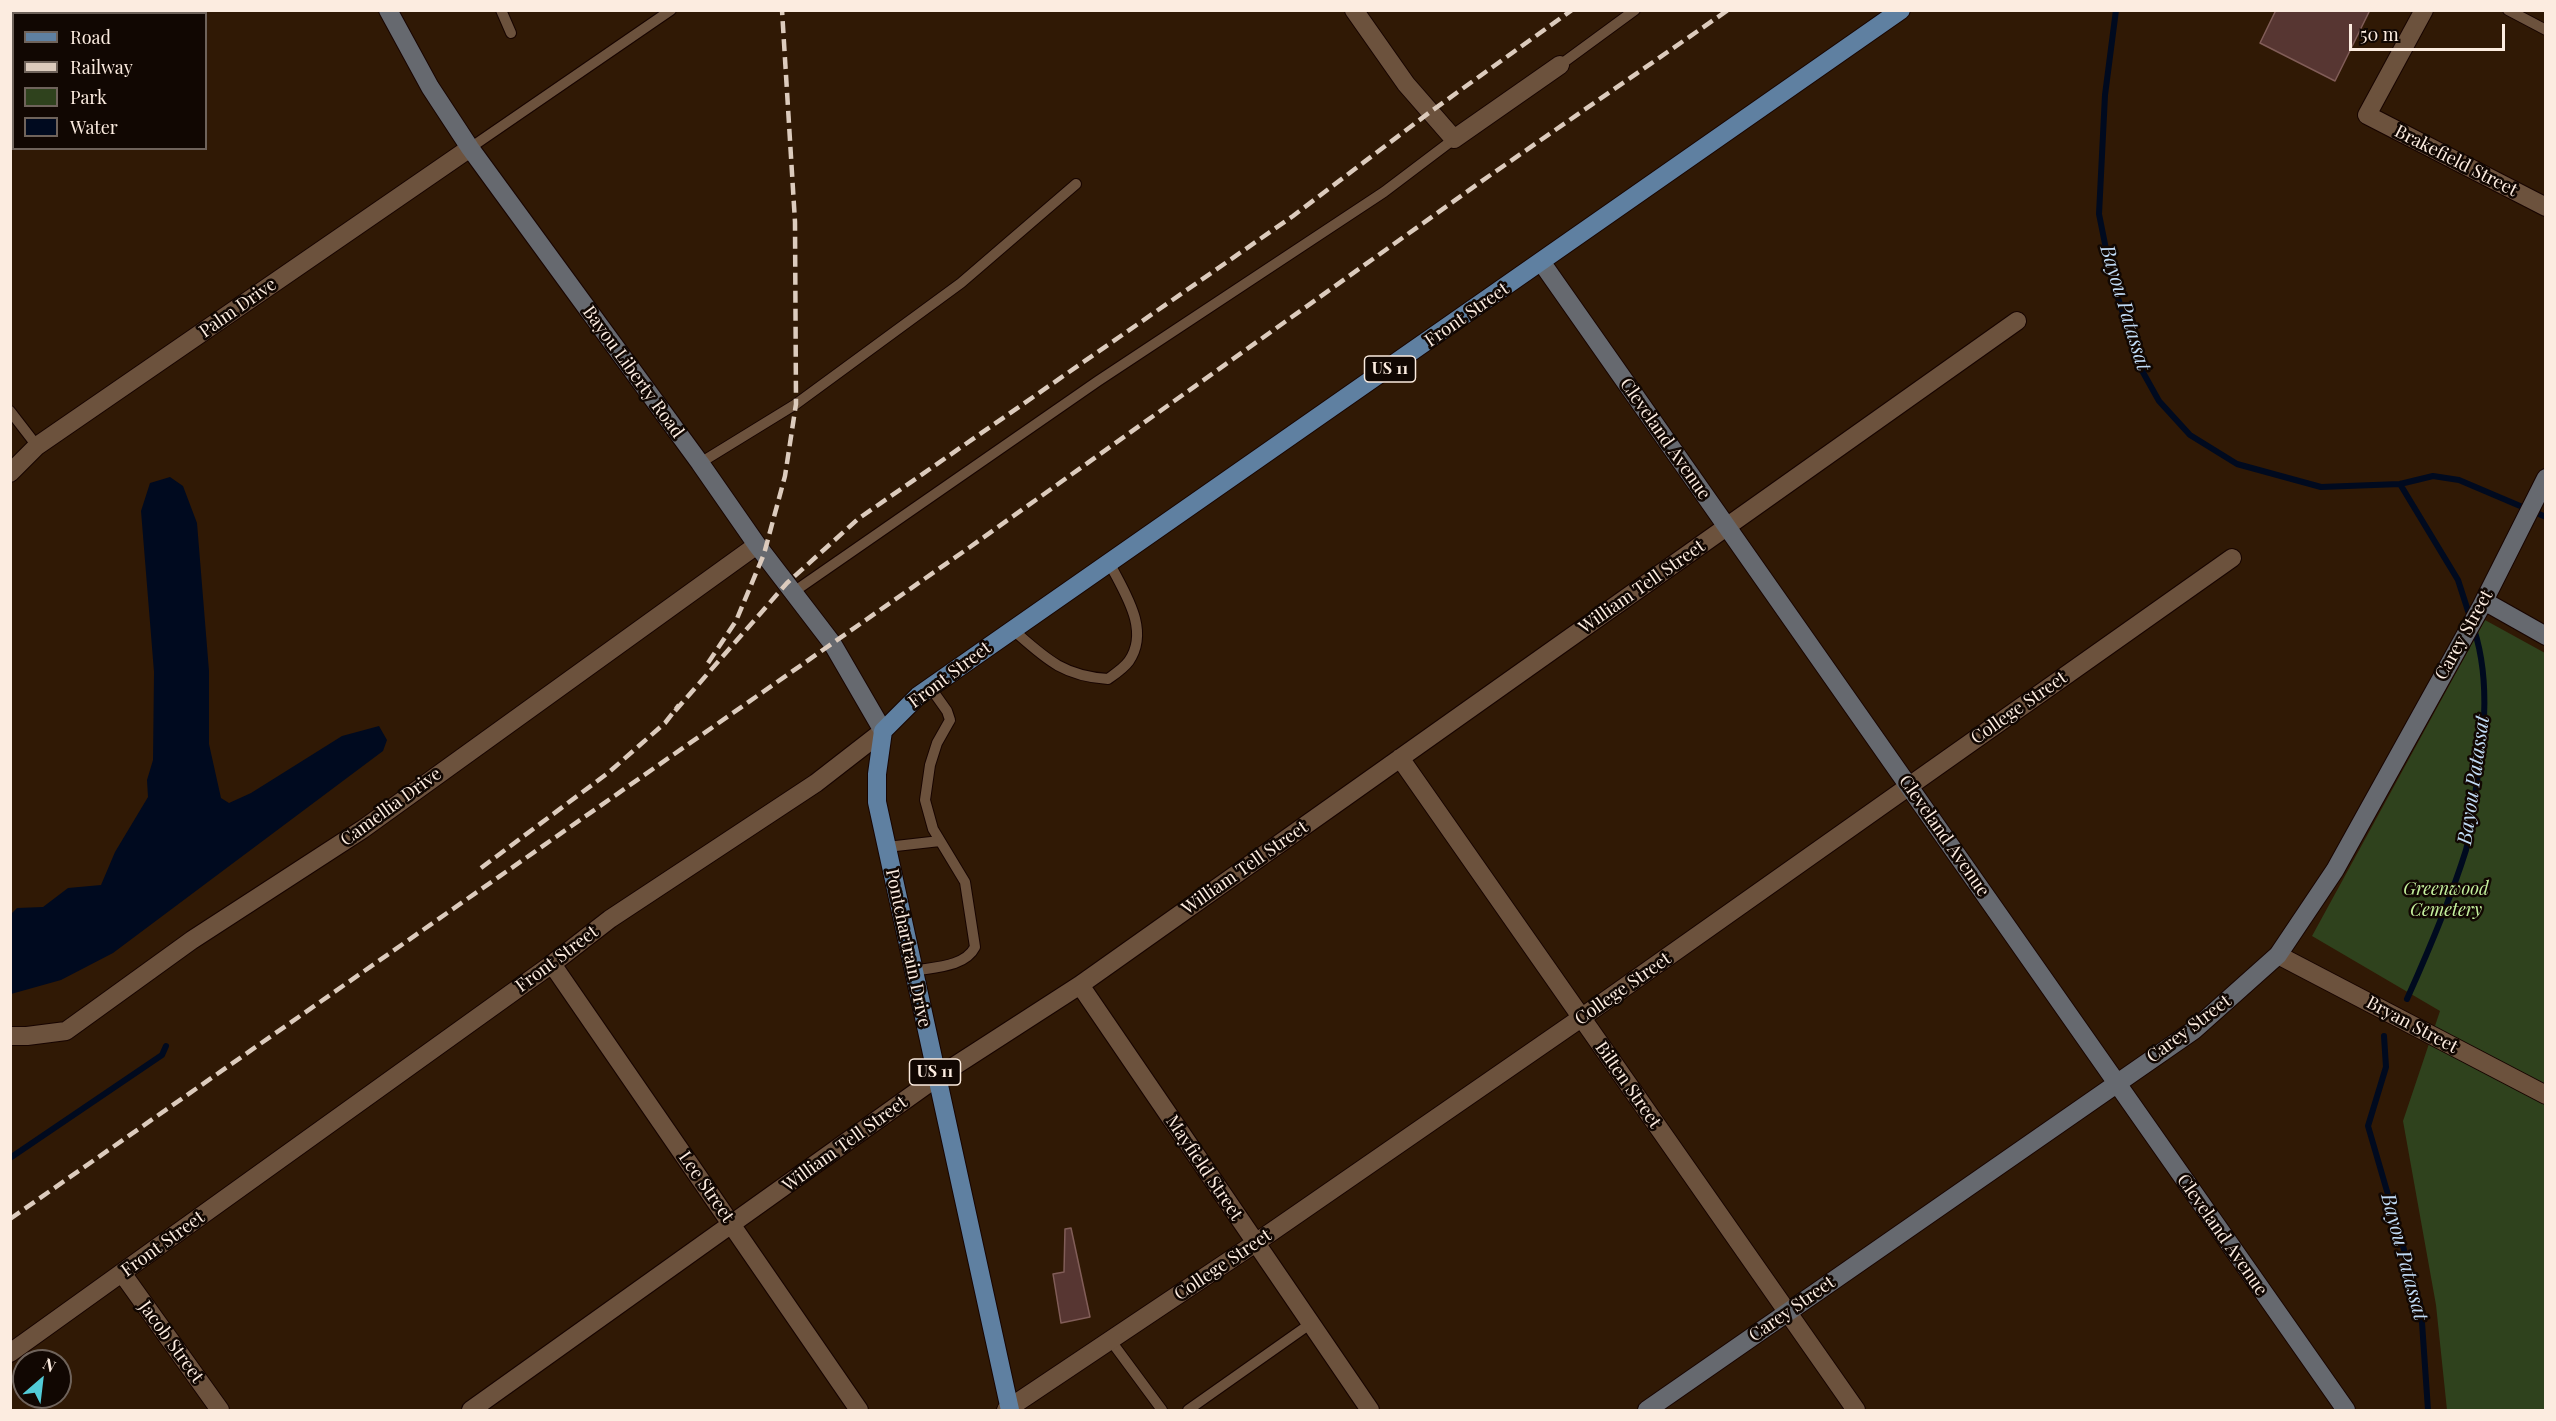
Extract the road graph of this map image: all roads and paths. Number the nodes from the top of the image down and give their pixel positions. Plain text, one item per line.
1 (387, 10) edge
2 (501, 10) edge
3 (671, 10) edge
4 (1354, 10) edge
5 (1635, 10) edge
6 (1900, 10) edge
7 (2424, 10) edge
8 (2508, 10) edge
9 (2546, 30) edge
10 (511, 33) dead end
11 (1560, 65) joint
12 (1454, 139) junction
13 (470, 148) junction
14 (1076, 184) dead end
15 (2546, 207) edge
16 (1542, 263) junction
17 (2017, 321) dead end
18 (10, 411) edge
19 (37, 446) junction
20 (700, 463) junction
21 (10, 473) edge
22 (2545, 479) edge
23 (1727, 526) junction
24 (757, 545) junction
25 (2232, 558) dead end
26 (1108, 562) junction
27 (792, 592) junction
28 (2483, 603) junction
29 (1012, 629) junction
30 (2546, 636) edge
31 (930, 687) junction
32 (883, 731) junction
33 (1400, 758) junction
34 (1909, 786) junction
35 (939, 841) junction
36 (886, 847) junction
37 (2278, 955) junction
38 (552, 964) junction
39 (913, 971) junction
40 (1080, 985) junction
41 (1581, 1018) junction
42 (10, 1036) edge
43 (936, 1078) junction
44 (2117, 1082) junction
45 (2546, 1095) edge
46 (732, 1225) junction
47 (1254, 1244) junction
48 (122, 1273) junction
49 (1788, 1312) junction
50 (1310, 1324) junction
51 (1112, 1341) junction
52 (10, 1353) edge
53 (2339, 1408) edge
54 (220, 1410) edge
55 (471, 1410) edge
56 (860, 1410) edge
57 (1008, 1410) edge
58 (1162, 1410) edge
59 (1188, 1410) edge
60 (1370, 1410) edge
61 (1647, 1410) edge
62 (1856, 1410) edge

1 - 13 street, Bayou Liberty Road
2 - 10 lane
3 - 13 lane
4 - 12 street
5 - 11 lane
6 - 16 main road, Front Street / US 11
7 - 15 street, Brakefield Street
8 - 9 lane
11 - 12 street
12 - 27 lane
13 - 19 street, Palm Drive
13 - 20 street, Bayou Liberty Road
14 - 20 lane
16 - 23 street, Cleveland Avenue
16 - 26 main road, Front Street / US 11
17 - 23 street, William Tell Street
18 - 19 lane
19 - 21 street, Palm Drive
20 - 24 street, Bayou Liberty Road
22 - 28 street, Carey Street
23 - 33 street, William Tell Street
23 - 34 street, Cleveland Avenue
24 - 27 street, Bayou Liberty Road
24 - 42 street, Camellia Drive
25 - 34 street, College Street
26 - 29 main road, Front Street / US 11
26 - 29 lane
27 - 32 street, Bayou Liberty Road
28 - 30 street
28 - 37 street, Carey Street
29 - 31 main road, Front Street / US 11
31 - 32 main road, Front Street / US 11
31 - 35 lane
32 - 36 main road, Pontchartrain Drive / US 11
32 - 38 street, Front Street
33 - 40 street, William Tell Street
33 - 41 street, Bilten Street
34 - 41 street, College Street
34 - 44 street, Cleveland Avenue
35 - 36 lane
35 - 39 lane
36 - 39 main road, Pontchartrain Drive / US 11
37 - 44 street, Carey Street
37 - 45 street, Bryan Street
38 - 46 street, Lee Street
38 - 48 street, Front Street
39 - 43 main road, Pontchartrain Drive / US 11
40 - 43 street, William Tell Street
40 - 47 street, Mayfield Street
41 - 47 street, College Street
41 - 49 street, Bilten Street
43 - 46 street, William Tell Street
43 - 57 main road, Pontchartrain Drive / US 11
44 - 49 street, Carey Street
44 - 53 street, Cleveland Avenue
46 - 55 street, William Tell Street
46 - 56 street, Lee Street
47 - 50 street, Mayfield Street
47 - 51 street, College Street
48 - 52 street, Front Street
48 - 54 street, Jacob Street
49 - 61 street, Carey Street
49 - 62 street, Bilten Street
50 - 59 lane
50 - 60 street, Mayfield Street
51 - 57 street, College Street
51 - 58 lane

